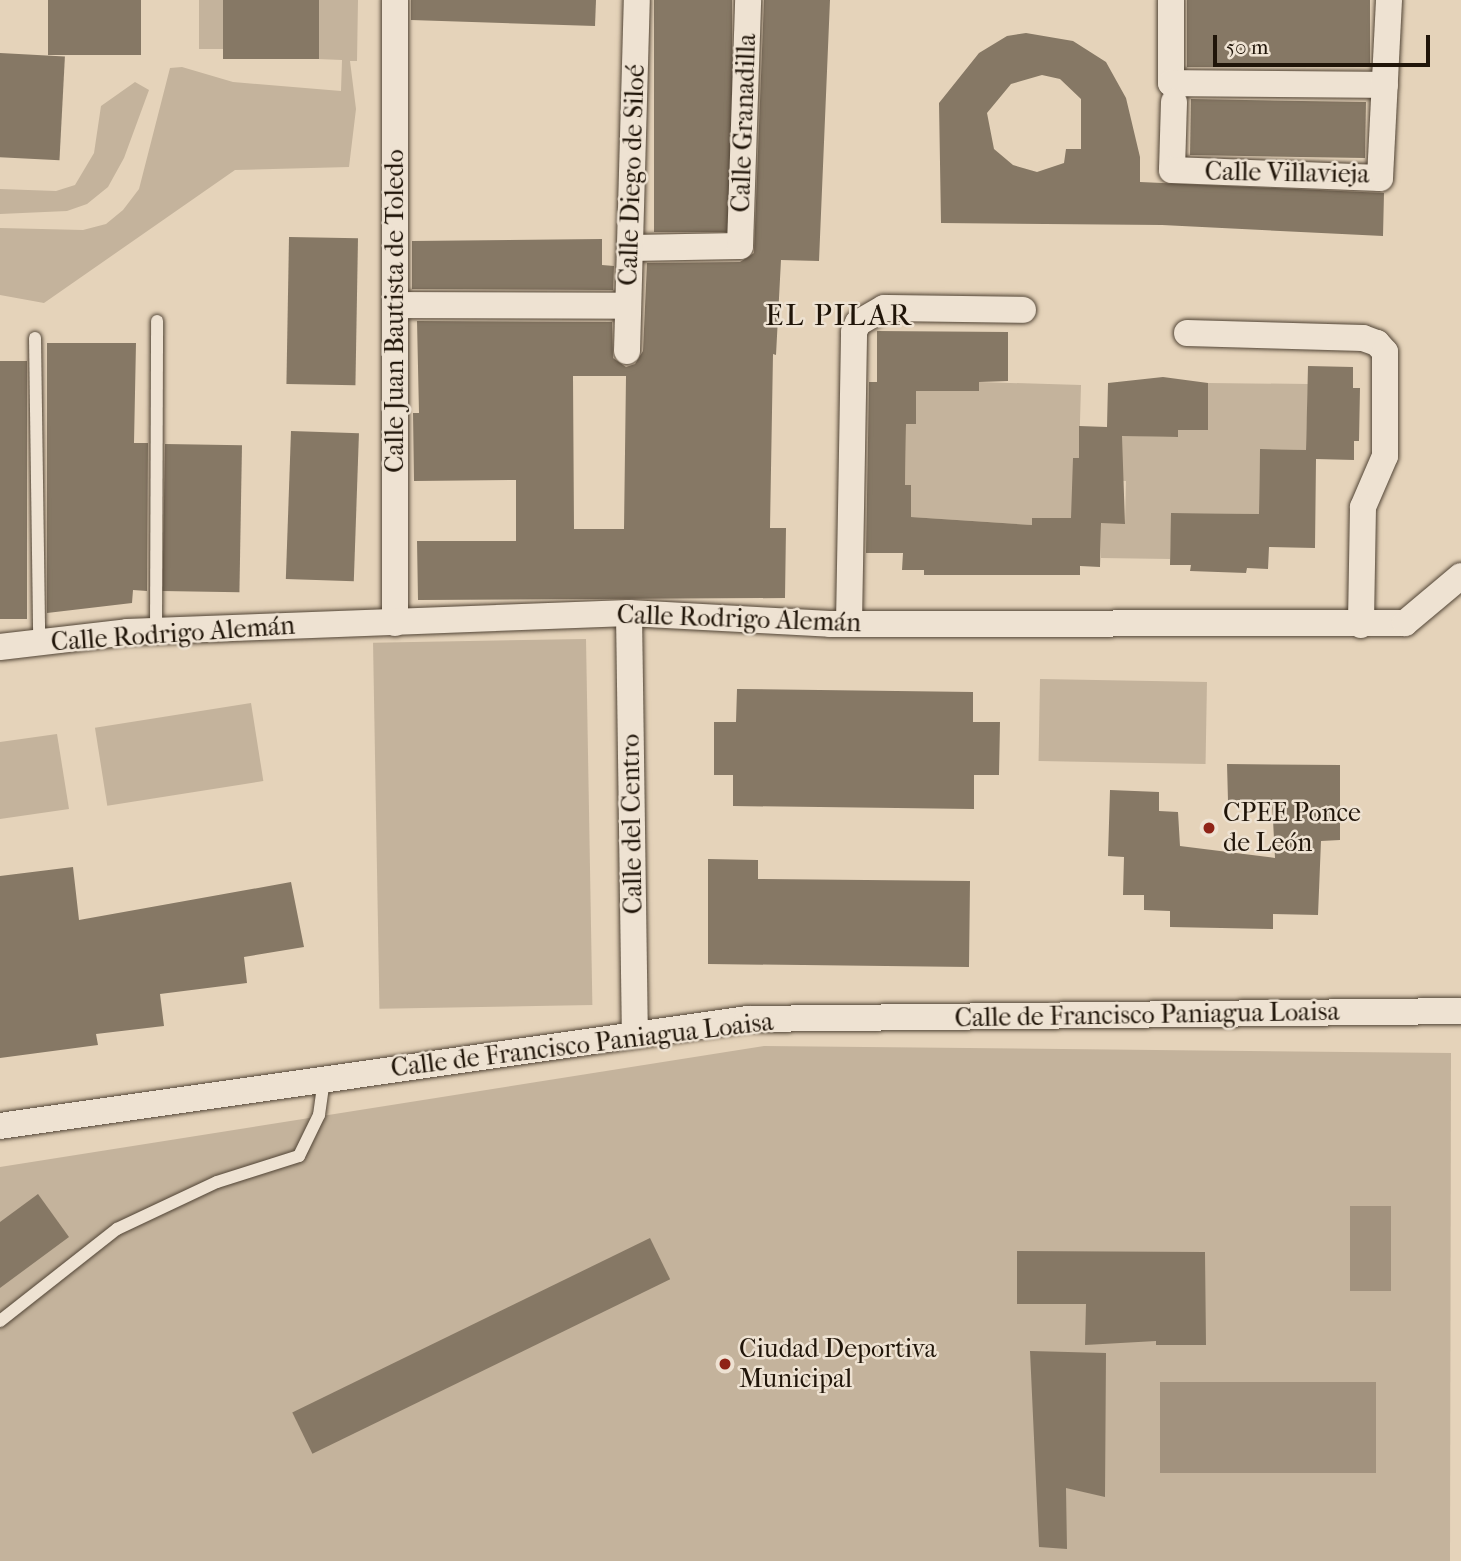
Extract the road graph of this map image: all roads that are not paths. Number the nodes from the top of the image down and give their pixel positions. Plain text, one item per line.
1 (395, 0) edge
2 (637, 0) edge
3 (748, 0) edge
4 (1171, 0) edge
5 (1389, 0) edge
6 (1385, 85) junction
7 (1174, 102) dead end
8 (630, 248) junction
9 (395, 305) junction
10 (628, 306) junction
11 (1023, 310) dead end
12 (157, 321) dead end
13 (1187, 333) dead end
14 (35, 338) dead end
15 (627, 351) dead end
16 (1461, 576) edge
17 (629, 613) junction
18 (395, 623) junction
19 (849, 623) junction
20 (1361, 625) junction
21 (156, 631) junction
22 (39, 643) junction
23 (0, 647) edge
24 (1461, 1012) edge
25 (635, 1035) junction
26 (324, 1079) junction
27 (0, 1126) edge
28 (0, 1321) edge

1 - 9 street, Calle Juan Bautista de Toledo
2 - 8 street, Calle Diego de Siloé
3 - 8 street, Calle Granadilla
4 - 6 street
5 - 6 street
6 - 7 street, Calle Villavieja
8 - 10 street, Calle Diego de Siloé
9 - 10 street
9 - 18 street, Calle Juan Bautista de Toledo
10 - 15 street, Calle Diego de Siloé
11 - 19 street
12 - 21 lane
13 - 20 street
14 - 22 lane
16 - 20 street, Calle Rodrigo Alemán
17 - 18 street, Calle Rodrigo Alemán
17 - 19 street, Calle Rodrigo Alemán
17 - 25 street, Calle del Centro
18 - 21 street, Calle Rodrigo Alemán
19 - 20 street, Calle Rodrigo Alemán
21 - 22 street, Calle Rodrigo Alemán
22 - 23 street, Calle Rodrigo Alemán
24 - 25 street, Calle de Francisco Paniagua Loaisa
25 - 26 street, Calle de Francisco Paniagua Loaisa
26 - 27 street, Calle de Francisco Paniagua Loaisa
26 - 28 lane

